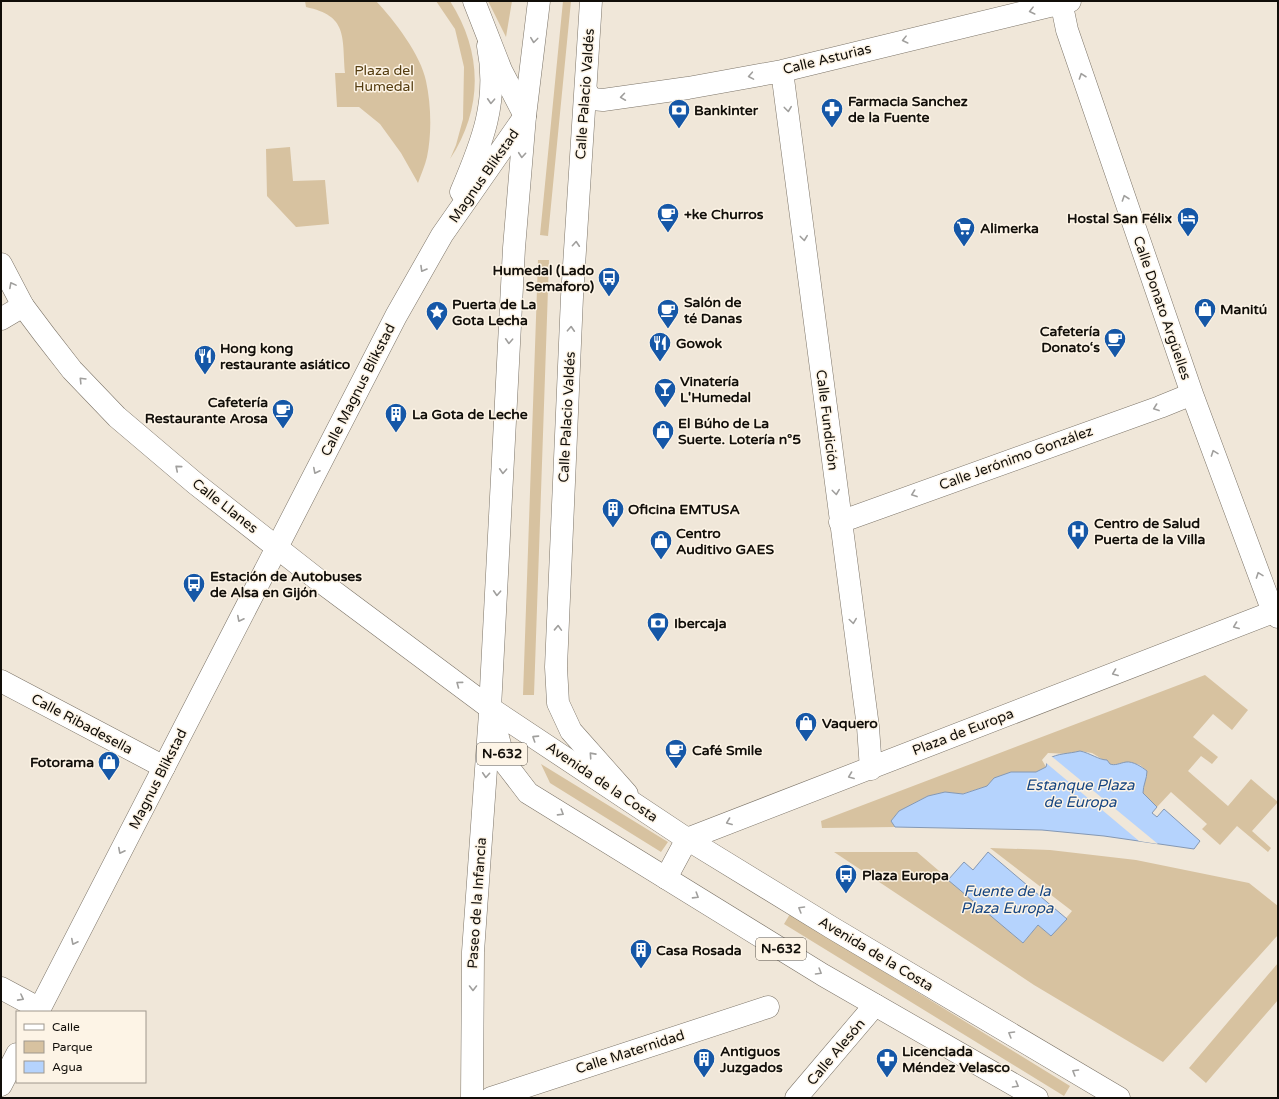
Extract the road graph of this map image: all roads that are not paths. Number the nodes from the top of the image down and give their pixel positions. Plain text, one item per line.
1 (474, 1) edge
2 (539, 1) edge
3 (591, 1) edge
4 (1064, 2) edge
5 (483, 21) junction
6 (782, 71) junction
7 (586, 91) junction
8 (525, 116) junction
9 (442, 235) junction
10 (1, 264) edge
11 (23, 306) junction
12 (1, 320) edge
13 (1192, 394) junction
14 (840, 522) junction
15 (278, 547) junction
16 (1275, 614) edge
17 (1, 681) edge
18 (490, 708) junction
19 (164, 767) junction
20 (871, 769) junction
21 (632, 800) junction
22 (687, 839) junction
23 (666, 878) junction
24 (1, 988) edge
25 (875, 1005) junction
26 (768, 1007) dead end
27 (39, 1010) edge
28 (16, 1056) edge
29 (1, 1085) edge
30 (1110, 1095) edge
31 (472, 1098) edge
32 (491, 1098) edge
33 (796, 1098) edge
34 (1038, 1098) edge

1 - 5 street
2 -> 8 street
3 - 7 street, Calle Palacio Valdés
4 -> 6 street, Calle Asturias
13 -> 4 street, Calle Donato Argüelles
5 - 8 street
5 -> 9 street
6 -> 7 street, Calle Asturias
6 -> 14 street, Calle Fundición
21 -> 7 street, Calle Palacio Valdés
8 - 9 street, Magnus Blikstad
8 -> 18 street
9 -> 15 street, Calle Magnus Blikstad
11 -> 10 street, Calle Llanes
11 - 12 street
15 -> 11 street, Calle Llanes
13 -> 14 street, Calle Jerónimo González
16 -> 13 street, Calle Donato Argüelles
14 -> 20 street, Calle Fundición
18 -> 15 street, Calle Llanes
15 -> 19 street, Magnus Blikstad
16 -> 20 street, Plaza de Europa
17 - 19 street, Calle Ribadesella
21 -> 18 street, Avenida de la Costa / N-632
18 -> 23 street, N-632
18 -> 31 street, Paseo de la Infancia
19 -> 27 street, Magnus Blikstad
20 -> 22 street, Plaza de Europa
21 - 22 street, Avenida de la Costa / N-632
22 - 23 street
30 -> 22 street, Avenida de la Costa / N-632
23 -> 25 street, N-632
24 -> 27 street
25 - 33 street, Calle Alesón
25 -> 34 street, N-632
26 - 32 street, Calle Maternidad
28 - 29 street

